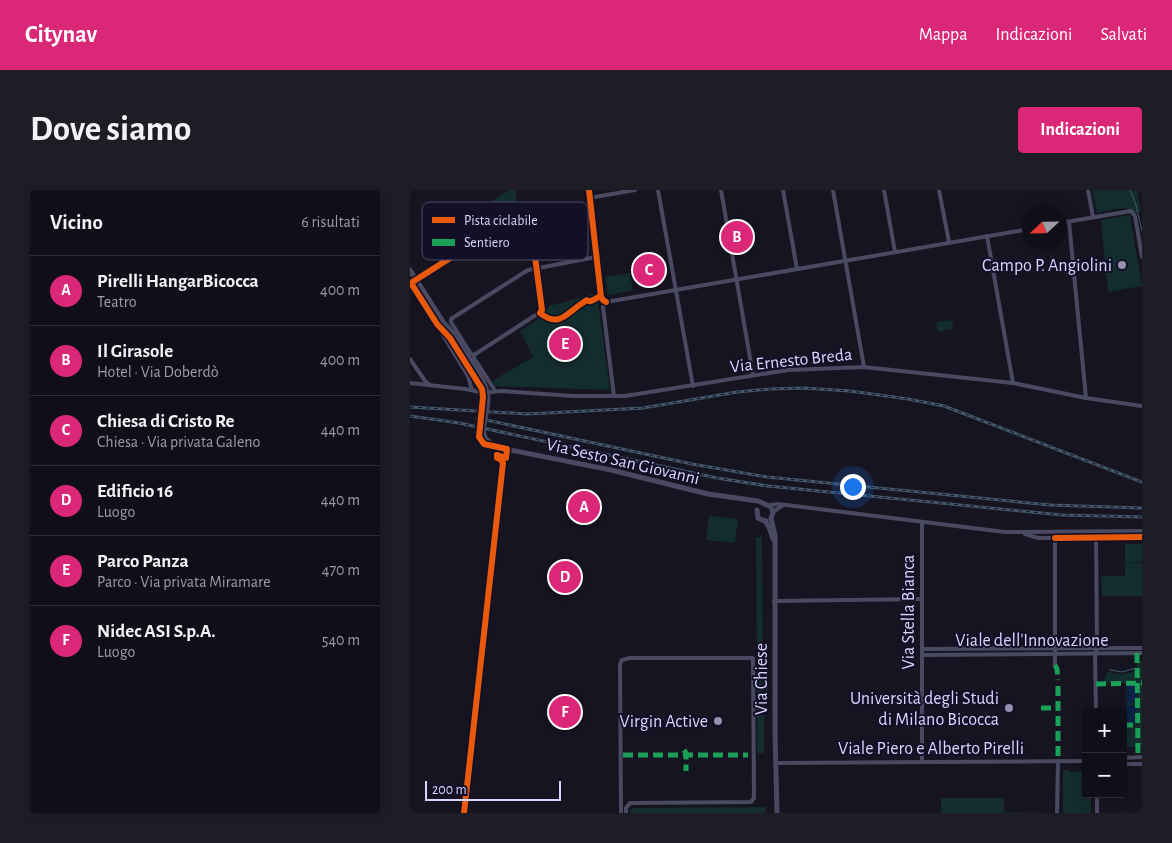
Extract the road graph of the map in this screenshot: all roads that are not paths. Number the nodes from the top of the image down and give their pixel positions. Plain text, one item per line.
1 (589, 190) edge
2 (635, 190) edge
3 (658, 190) edge
4 (721, 190) edge
5 (783, 190) edge
6 (833, 190) edge
7 (884, 190) edge
8 (939, 190) edge
9 (1088, 190) edge
10 (590, 198) junction
11 (1093, 218) junction
12 (1069, 222) joint
13 (1022, 230) edge
14 (987, 236) junction
15 (949, 242) junction
16 (1141, 244) edge
17 (895, 252) junction
18 (596, 257) junction
19 (1142, 257) edge
20 (588, 259) edge
21 (447, 260) edge
22 (535, 260) edge
23 (581, 260) edge
24 (846, 260) junction
25 (536, 269) junction
26 (797, 269) junction
27 (410, 270) edge
28 (737, 280) junction
29 (413, 282) edge
30 (676, 291) junction
31 (606, 302) junction
32 (437, 324) junction
33 (474, 355) junction
34 (410, 359) edge
35 (471, 365) junction
36 (864, 366) junction
37 (418, 370) junction
38 (753, 375) junction
39 (411, 383) edge
40 (1013, 383) junction
41 (430, 385) junction
42 (693, 386) junction
43 (472, 389) junction
44 (480, 392) dead end
45 (614, 396) junction
46 (1086, 398) junction
47 (1142, 406) edge
48 (746, 500) junction
49 (766, 504) junction
50 (783, 505) junction
51 (756, 510) junction
52 (772, 515) junction
53 (766, 521) junction
54 (922, 523) junction
55 (1142, 531) edge
56 (1018, 532) junction
57 (1061, 532) junction
58 (1096, 532) junction
59 (1055, 538) junction
60 (1096, 538) junction
61 (1142, 538) edge
62 (774, 544) junction
63 (922, 599) junction
64 (774, 601) junction
65 (1097, 648) junction
66 (1142, 648) edge
67 (922, 649) junction
68 (1055, 649) junction
69 (1142, 653) edge
70 (922, 655) junction
71 (1055, 655) junction
72 (1095, 655) junction
73 (1055, 665) dead end
74 (1096, 708) edge
75 (1142, 757) edge
76 (1127, 758) edge
77 (1058, 761) junction
78 (922, 762) junction
79 (1082, 762) edge
80 (777, 763) junction
81 (1127, 764) edge
82 (1142, 764) edge
83 (620, 798) junction
84 (1097, 798) edge
85 (630, 803) junction
86 (624, 812) edge
87 (777, 813) edge
88 (1058, 813) edge
89 (1097, 813) edge

1 - 10 street
2 - 10 street
3 - 30 street
4 - 28 street
5 - 26 street
6 - 24 street
7 - 17 street
8 - 15 street
9 - 11 street
10 - 18 street
11 - 12 street
11 - 16 street
12 - 46 street
13 - 14 street
14 - 15 street
14 - 40 street
15 - 17 street
16 - 19 street
17 - 24 street
18 - 20 street
18 - 31 street
21 - 29 street
22 - 25 street
23 - 25 street
24 - 26 street
24 - 36 street
25 - 33 street
25 - 33 street
26 - 28 street
27 - 29 street
28 - 30 street
28 - 38 street
29 - 32 street
29 - 35 street
30 - 31 street
30 - 42 street
31 - 45 street
32 - 35 street
32 - 43 street
33 - 45 street, Via Ernesto Breda
34 - 37 street
35 - 48 street, Via Sesto San Giovanni, bridge
36 - 38 street, Via Ernesto Breda
36 - 40 street, Via Ernesto Breda
37 - 39 street
37 - 41 street
38 - 42 street, Via Ernesto Breda
39 - 41 street
40 - 46 street, Via Ernesto Breda
41 - 43 street
42 - 45 street, Via Ernesto Breda
43 - 44 street
46 - 47 street, Via Ernesto Breda
48 - 49 street, Via Sesto San Giovanni
48 - 51 street
49 - 50 street, Via Sesto San Giovanni
49 - 51 street
49 - 52 street
50 - 52 street
50 - 54 street, Via Sesto San Giovanni
51 - 53 street, Via Chiese
52 - 53 street
52 - 62 street, Via Chiese
53 - 62 street, Via Chiese
54 - 56 street, Via Sesto San Giovanni
54 - 63 street, Via Stella Bianca
55 - 58 street, Via Sesto San Giovanni
56 - 57 street, Via Sesto San Giovanni
56 - 59 street, Via Sesto San Giovanni
57 - 58 street, Via Sesto San Giovanni
57 - 59 street
58 - 60 street
59 - 60 street, Via Sesto San Giovanni
59 - 68 street
60 - 61 street, Via Sesto San Giovanni
60 - 65 street
62 - 64 street, Via Chiese
63 - 64 street
63 - 67 street, Via Stella Bianca
64 - 80 street, Via Chiese
65 - 66 street, Viale dell'Innovazione
65 - 68 street, Viale dell'Innovazione
65 - 72 street
67 - 68 street, Viale dell'Innovazione
67 - 70 street, Via Stella Bianca
68 - 71 street
69 - 72 street, Viale dell'Innovazione
70 - 71 street, Viale dell'Innovazione
70 - 78 street, Via Stella Bianca
71 - 72 street, Viale dell'Innovazione
71 - 73 street
72 - 74 street
75 - 76 street
77 - 78 street, Viale Piero e Alberto Pirelli
77 - 79 street, Viale Piero e Alberto Pirelli
77 - 88 street
78 - 80 street, Viale Piero e Alberto Pirelli
80 - 87 street, Via Chiese
81 - 82 street
83 - 85 street
83 - 85 street, Via Chiese
83 - 86 street
84 - 89 street
85 - 86 street

